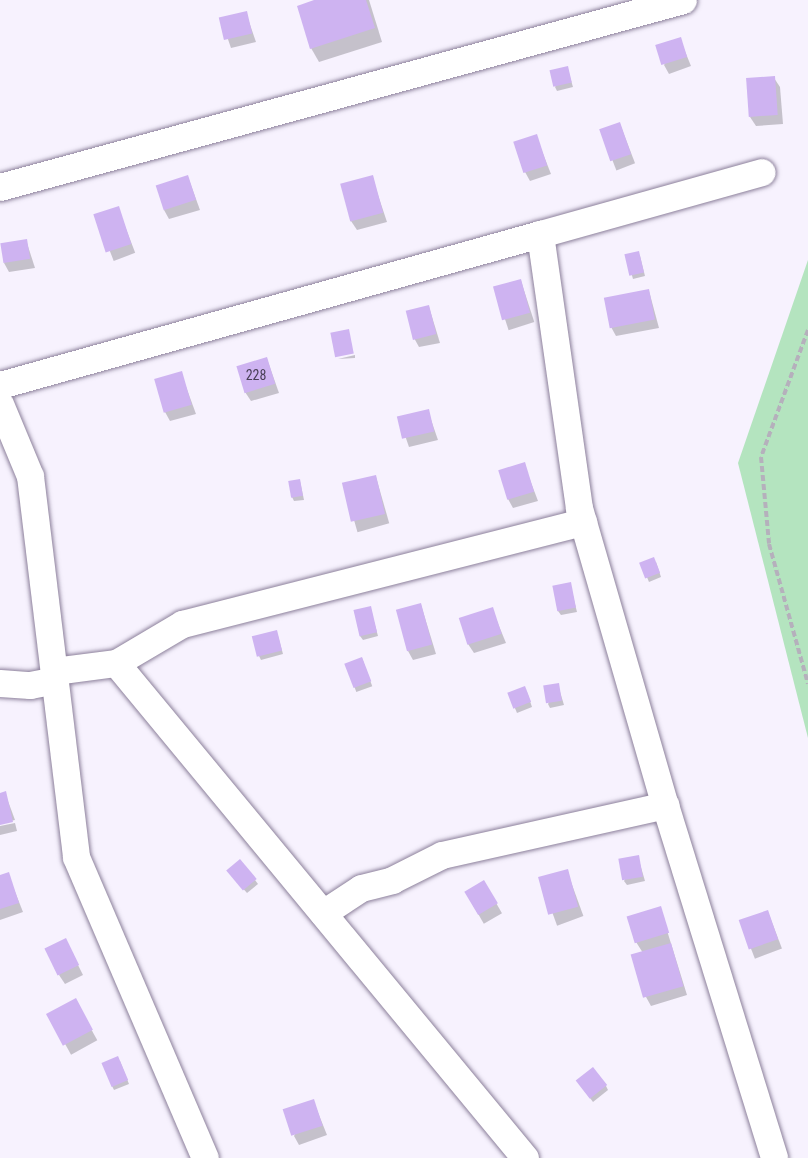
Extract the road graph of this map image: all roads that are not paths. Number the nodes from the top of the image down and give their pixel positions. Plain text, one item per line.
1 (683, 0) edge
2 (762, 172) dead end
3 (0, 187) edge
4 (540, 234) junction
5 (0, 385) edge
6 (0, 404) edge
7 (583, 522) junction
8 (116, 663) junction
9 (55, 675) junction
10 (0, 683) edge
11 (665, 805) junction
12 (323, 913) junction
13 (205, 1158) edge
14 (525, 1158) edge
15 (774, 1158) edge

1 - 3 street
2 - 4 street
4 - 5 street
4 - 7 street
6 - 9 street
7 - 8 street
7 - 11 street
8 - 9 street
8 - 12 street
9 - 10 street
9 - 13 street
11 - 12 street
11 - 15 street
12 - 14 street

